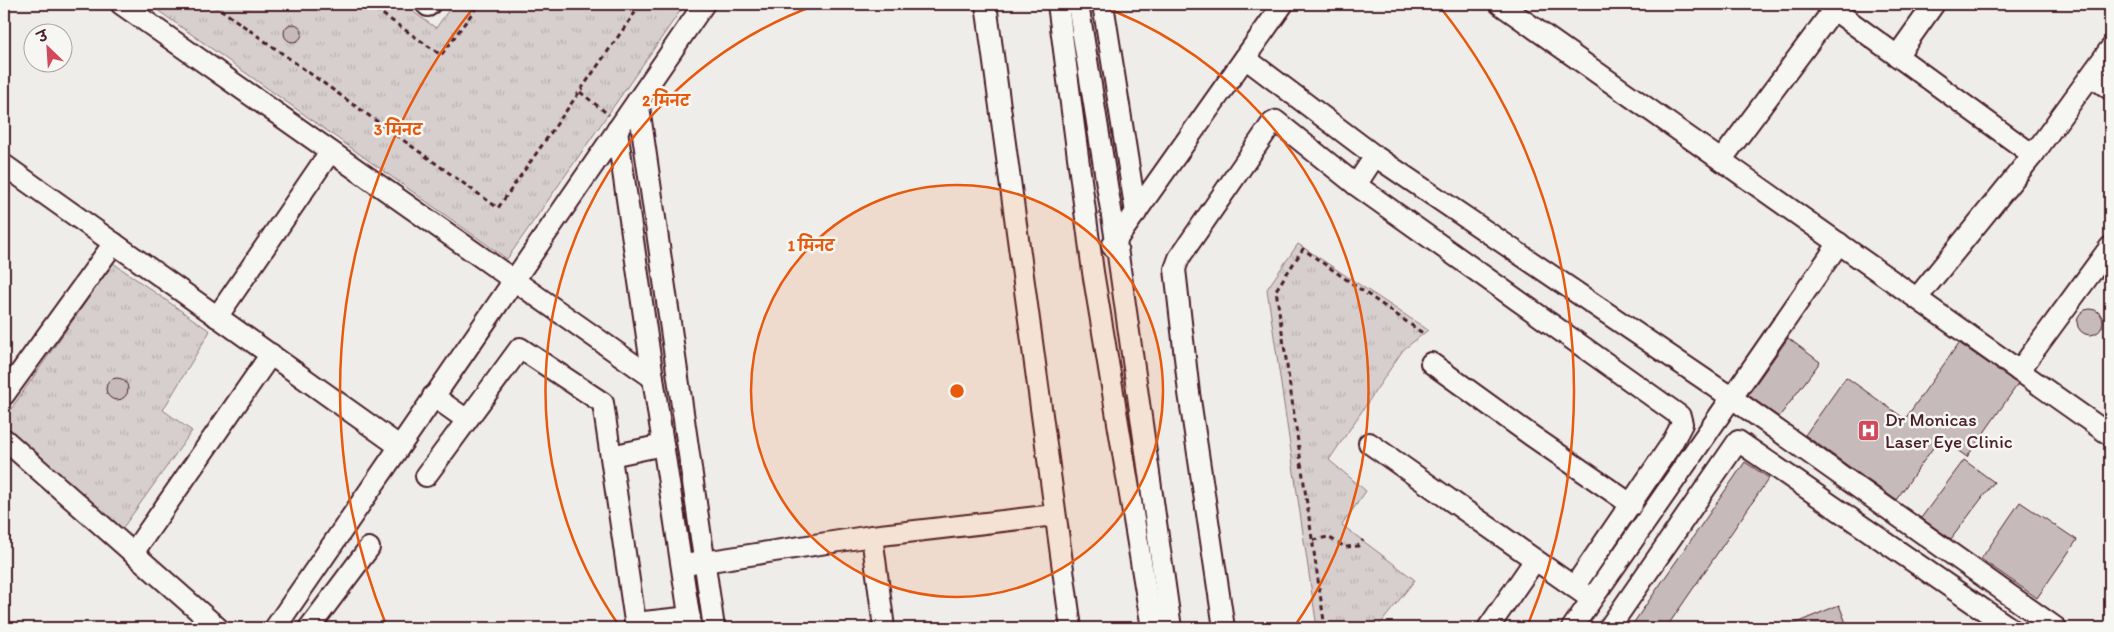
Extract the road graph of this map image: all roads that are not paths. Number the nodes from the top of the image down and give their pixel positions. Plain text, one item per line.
1 (121, 4) edge
2 (426, 4) edge
3 (430, 4) edge
4 (704, 4) edge
5 (986, 4) edge
6 (1058, 4) edge
7 (1078, 4) edge
8 (1103, 4) edge
9 (1500, 4) edge
10 (1934, 4) edge
11 (1280, 6) edge
12 (1830, 6) edge
13 (2110, 49) edge
14 (1897, 56) junction
15 (1245, 58) junction
16 (2091, 76) junction
17 (2110, 89) edge
18 (638, 100) junction
19 (619, 127) junction
20 (330, 152) junction
21 (2033, 155) junction
22 (1375, 156) junction
23 (1722, 159) junction
24 (4, 165) edge
25 (1356, 185) junction
26 (1136, 213) junction
27 (1116, 241) junction
28 (114, 243) junction
29 (1839, 243) junction
30 (2110, 248) edge
31 (1094, 272) junction
32 (512, 280) junction
33 (1917, 298) junction
34 (218, 317) junction
35 (270, 354) junction
36 (1431, 363) dead end
37 (2020, 371) junction
38 (653, 378) junction
39 (4, 395) edge
40 (434, 396) junction
41 (1732, 398) junction
42 (467, 420) junction
43 (2110, 435) edge
44 (4, 439) edge
45 (1369, 443) dead end
46 (663, 445) junction
47 (399, 446) junction
48 (610, 456) junction
49 (426, 476) dead end
50 (1632, 505) junction
51 (1056, 514) junction
52 (872, 536) junction
53 (369, 548) dead end
54 (133, 553) junction
55 (1535, 560) junction
56 (704, 562) junction
57 (682, 566) junction
58 (1574, 587) junction
59 (1592, 599) junction
60 (691, 623) edge
61 (635, 626) edge
62 (215, 627) edge
63 (275, 628) edge
64 (309, 628) edge
65 (714, 628) edge
66 (884, 628) edge
67 (1071, 628) edge
68 (1152, 628) edge
69 (1171, 628) edge
70 (1224, 628) edge
71 (1488, 628) edge
72 (1572, 628) edge
73 (1609, 628) edge
74 (2010, 628) edge
75 (2056, 628) edge

1 - 20 street
2 - 3 street
4 - 18 street
5 - 51 street
6 - 31 street
7 - 27 street
8 - 26 street
9 - 23 street
10 - 14 street
11 - 15 street
12 - 14 street
12 - 23 street
13 - 16 street
14 - 21 street
15 - 22 street
15 - 26 street
16 - 17 street
16 - 21 street
18 - 19 street
18 - 56 street
19 - 32 street
19 - 38 street
20 - 32 street
20 - 34 street
21 - 33 street
22 - 25 street
22 - 41 street
23 - 29 street
24 - 28 street
25 - 50 street
25 - 70 street
26 - 27 street
27 - 31 street
27 - 69 street
28 - 34 street
28 - 39 street
29 - 33 street
29 - 41 street
30 - 37 street
31 - 68 street
32 - 38 street
32 - 40 street
33 - 37 street
34 - 35 street
35 - 47 street
35 - 54 street
36 - 50 street
37 - 43 street
38 - 46 street
40 - 42 street
40 - 47 street
41 - 59 street
41 - 75 street
42 - 48 street
42 - 49 street
44 - 54 street
45 - 55 street
46 - 48 street
46 - 57 street
47 - 63 street
48 - 61 street
50 - 58 street
51 - 52 street
51 - 67 street
52 - 56 street
52 - 66 street
53 - 64 street
54 - 62 street
55 - 58 street
55 - 71 street
56 - 57 street
56 - 65 street
57 - 60 street
58 - 59 street
59 - 72 street
60 - 61 street
73 - 74 street

